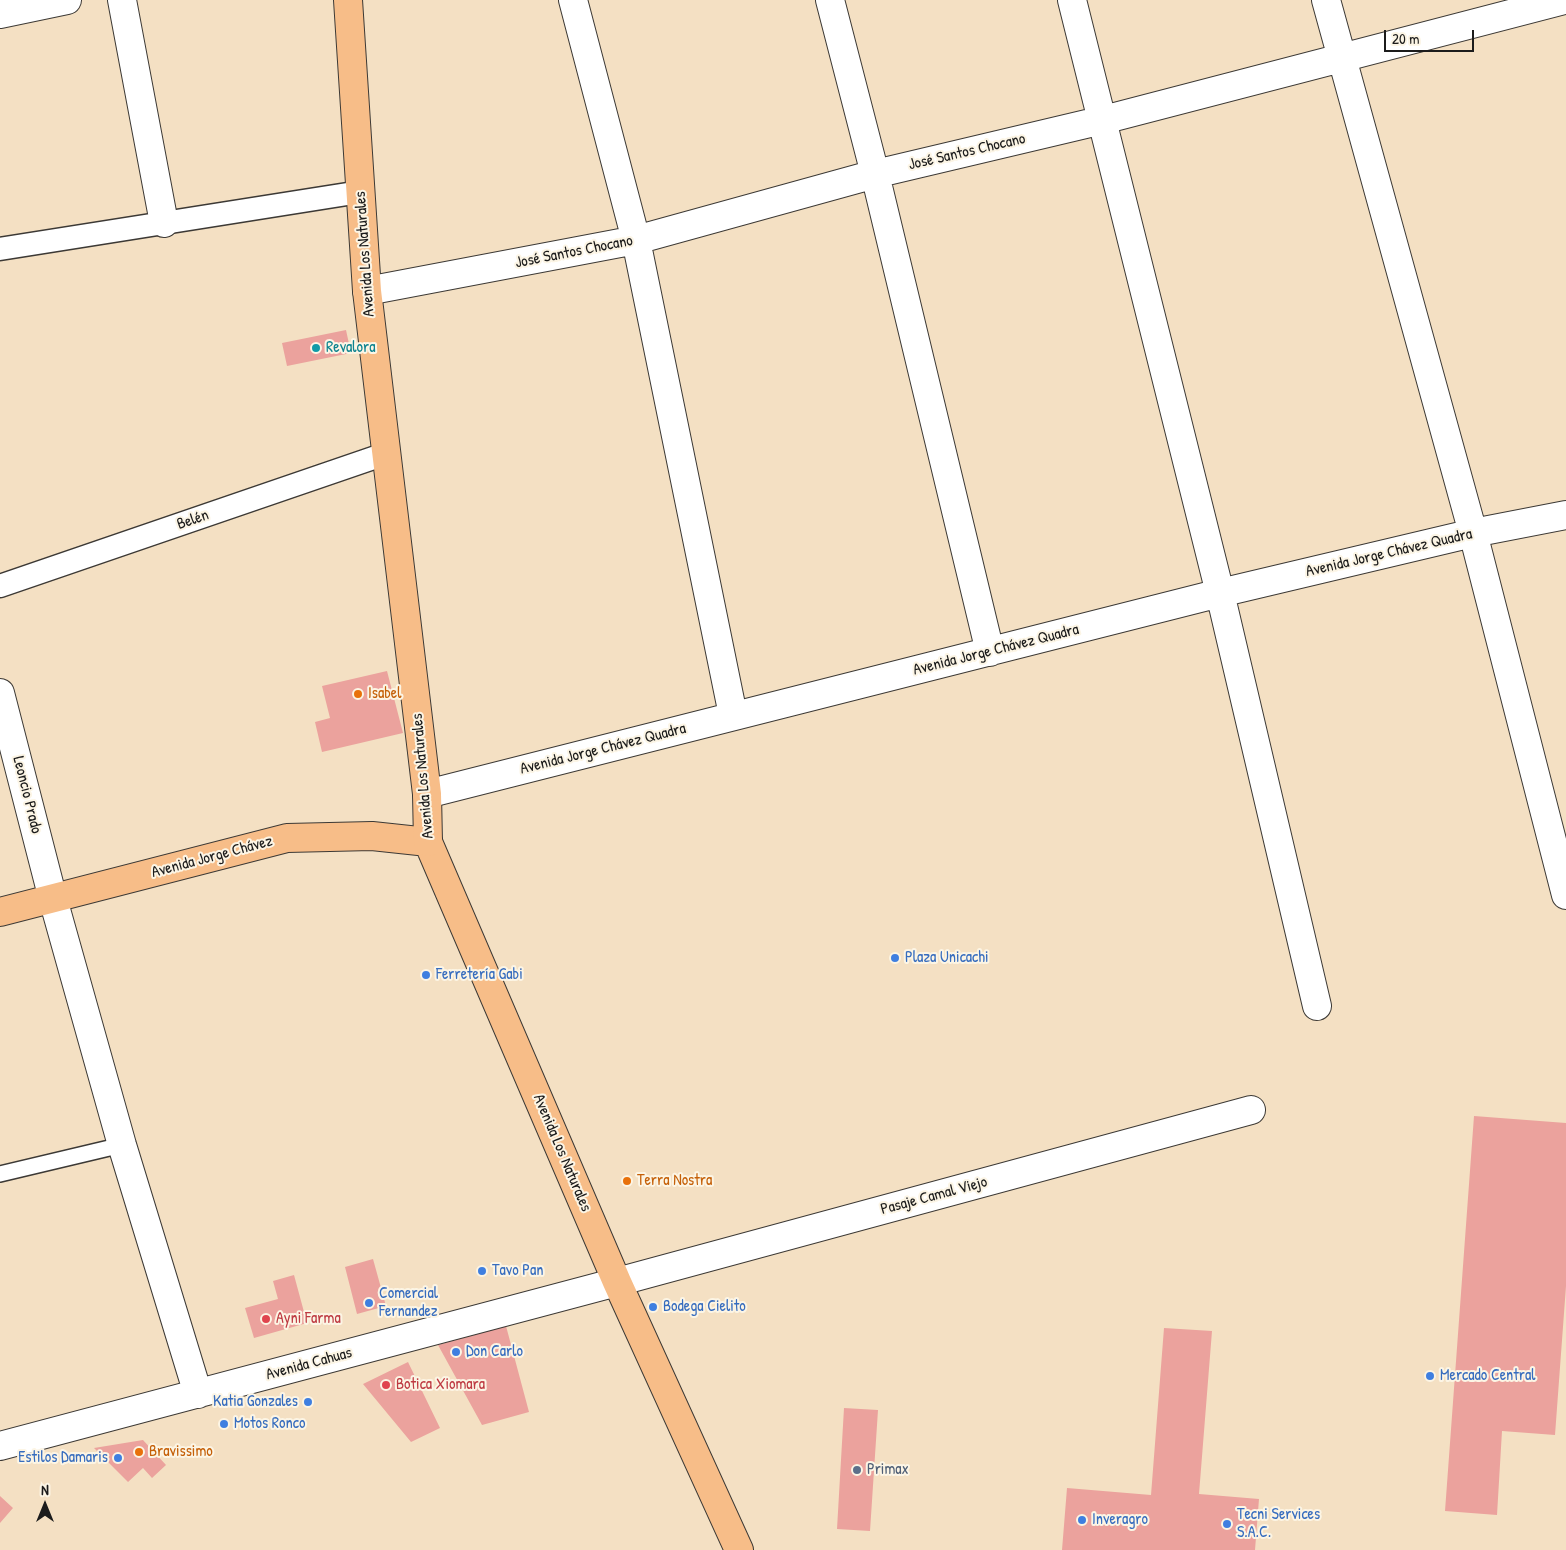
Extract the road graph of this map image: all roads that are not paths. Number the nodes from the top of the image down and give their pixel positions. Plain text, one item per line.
1 (67, 0) edge
2 (122, 0) edge
3 (348, 0) edge
4 (573, 0) edge
5 (830, 0) edge
6 (1072, 0) edge
7 (1326, 0) edge
8 (1564, 0) edge
9 (0, 14) edge
10 (1340, 56) junction
11 (1103, 120) junction
12 (875, 174) junction
13 (360, 192) junction
14 (164, 222) junction
15 (636, 240) junction
16 (0, 249) edge
17 (367, 291) junction
18 (385, 454) junction
19 (1566, 514) edge
20 (1472, 533) junction
21 (0, 586) edge
22 (1220, 593) junction
23 (990, 652) junction
24 (0, 693) edge
25 (733, 716) junction
26 (427, 794) junction
27 (428, 842) junction
28 (1566, 895) edge
29 (53, 898) junction
30 (0, 912) edge
31 (1316, 1006) dead end
32 (1251, 1110) dead end
33 (122, 1145) junction
34 (0, 1174) edge
35 (617, 1282) junction
36 (198, 1394) junction
37 (0, 1446) edge
38 (738, 1550) edge

1 - 9 street
2 - 14 street
3 - 13 main road, Avenida Los Naturales
4 - 15 street
5 - 12 street
6 - 11 street
7 - 10 street
8 - 10 street, José Santos Chocano
10 - 11 street, José Santos Chocano
10 - 20 street
11 - 12 street, José Santos Chocano
11 - 22 street
12 - 15 street, José Santos Chocano
12 - 23 street
13 - 14 street
13 - 17 main road, Avenida Los Naturales
14 - 16 street
15 - 17 street, José Santos Chocano
15 - 25 street
17 - 18 main road, Avenida Los Naturales
18 - 21 street, Belén
18 - 26 main road, Avenida Los Naturales
19 - 20 street, Avenida Jorge Chávez Quadra
20 - 22 street, Avenida Jorge Chávez Quadra
20 - 28 street
22 - 23 street, Avenida Jorge Chávez Quadra
22 - 31 street
23 - 25 street, Avenida Jorge Chávez Quadra
24 - 29 street, Leoncio Prado
25 - 26 street, Avenida Jorge Chávez Quadra
26 - 27 main road, Avenida Los Naturales
27 - 29 main road, Avenida Jorge Chávez
27 - 35 main road, Avenida Los Naturales
29 - 30 main road, Avenida Jorge Chávez
29 - 33 street, Leoncio Prado
32 - 35 street, Pasaje Camal Viejo
33 - 34 lane
33 - 36 street, Leoncio Prado
35 - 36 street, Avenida Cahuas
35 - 38 main road, Avenida Los Naturales
36 - 37 street, Avenida Cahuas

